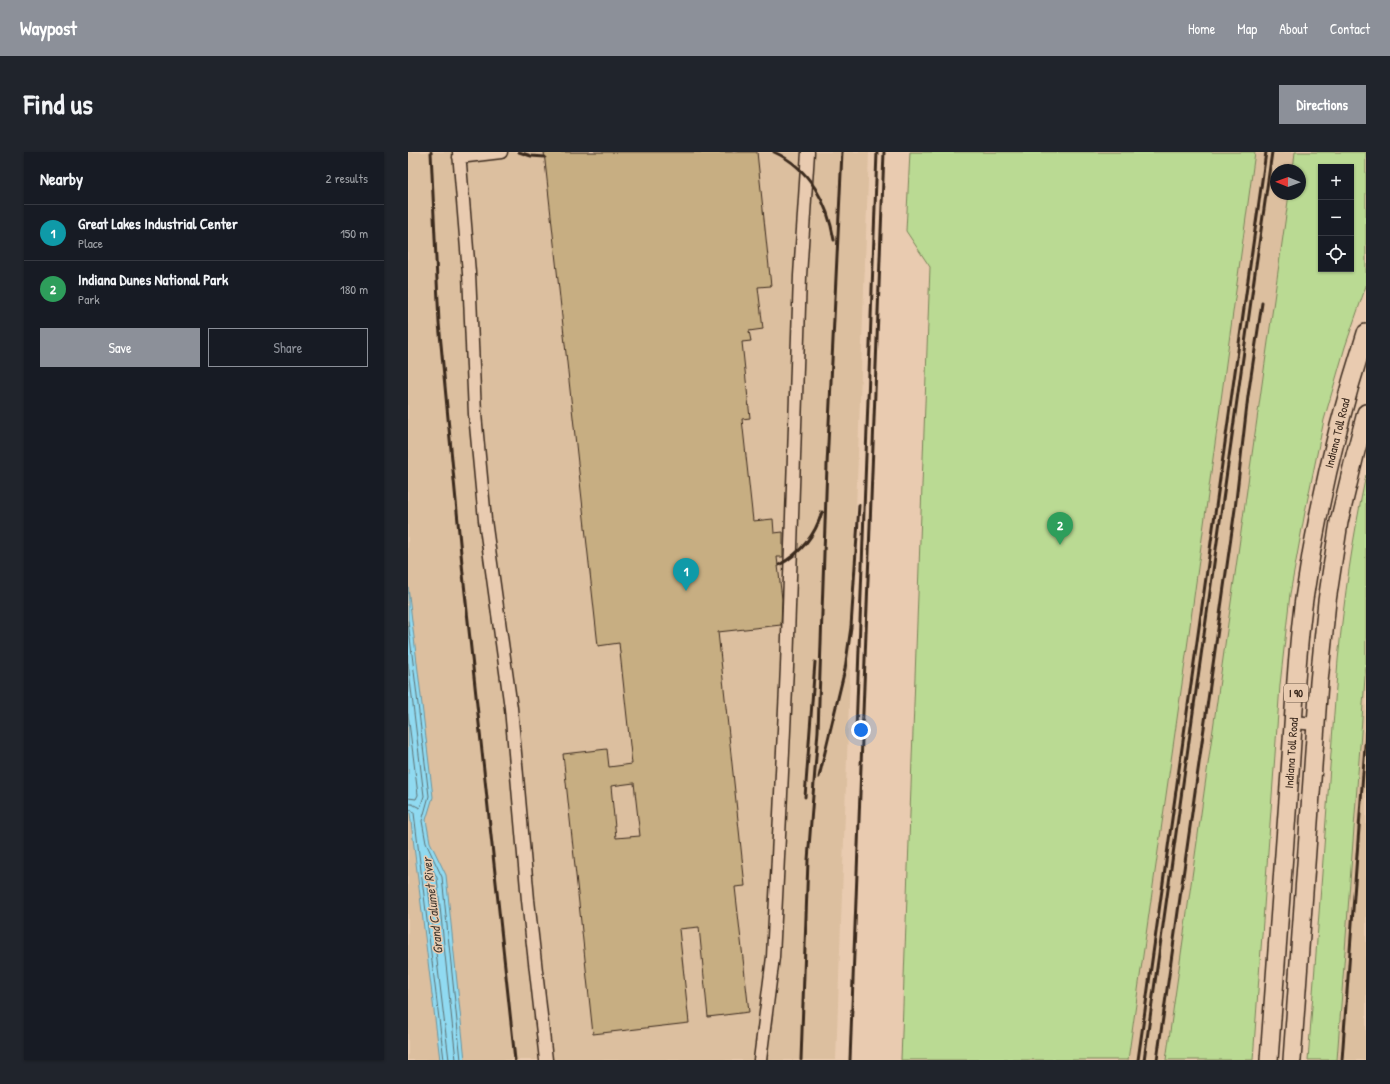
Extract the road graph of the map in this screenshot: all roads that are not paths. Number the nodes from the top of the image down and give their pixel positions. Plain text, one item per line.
1 (501, 152) edge
2 (808, 152) edge
3 (459, 154) edge
4 (1366, 333) edge
5 (1366, 413) edge
6 (1294, 722) junction
7 (1316, 724) junction
8 (546, 1060) edge
9 (760, 1060) edge
10 (1269, 1060) edge
11 (1292, 1060) edge

1 - 3 lane
2 - 9 lane
3 - 8 lane
4 - 6 highway, Indiana Toll Road / I 90
5 - 7 highway, Indiana Toll Road / I 90
6 - 7 lane
6 - 10 highway, Indiana Toll Road / I 90
7 - 11 highway, Indiana Toll Road / I 90

